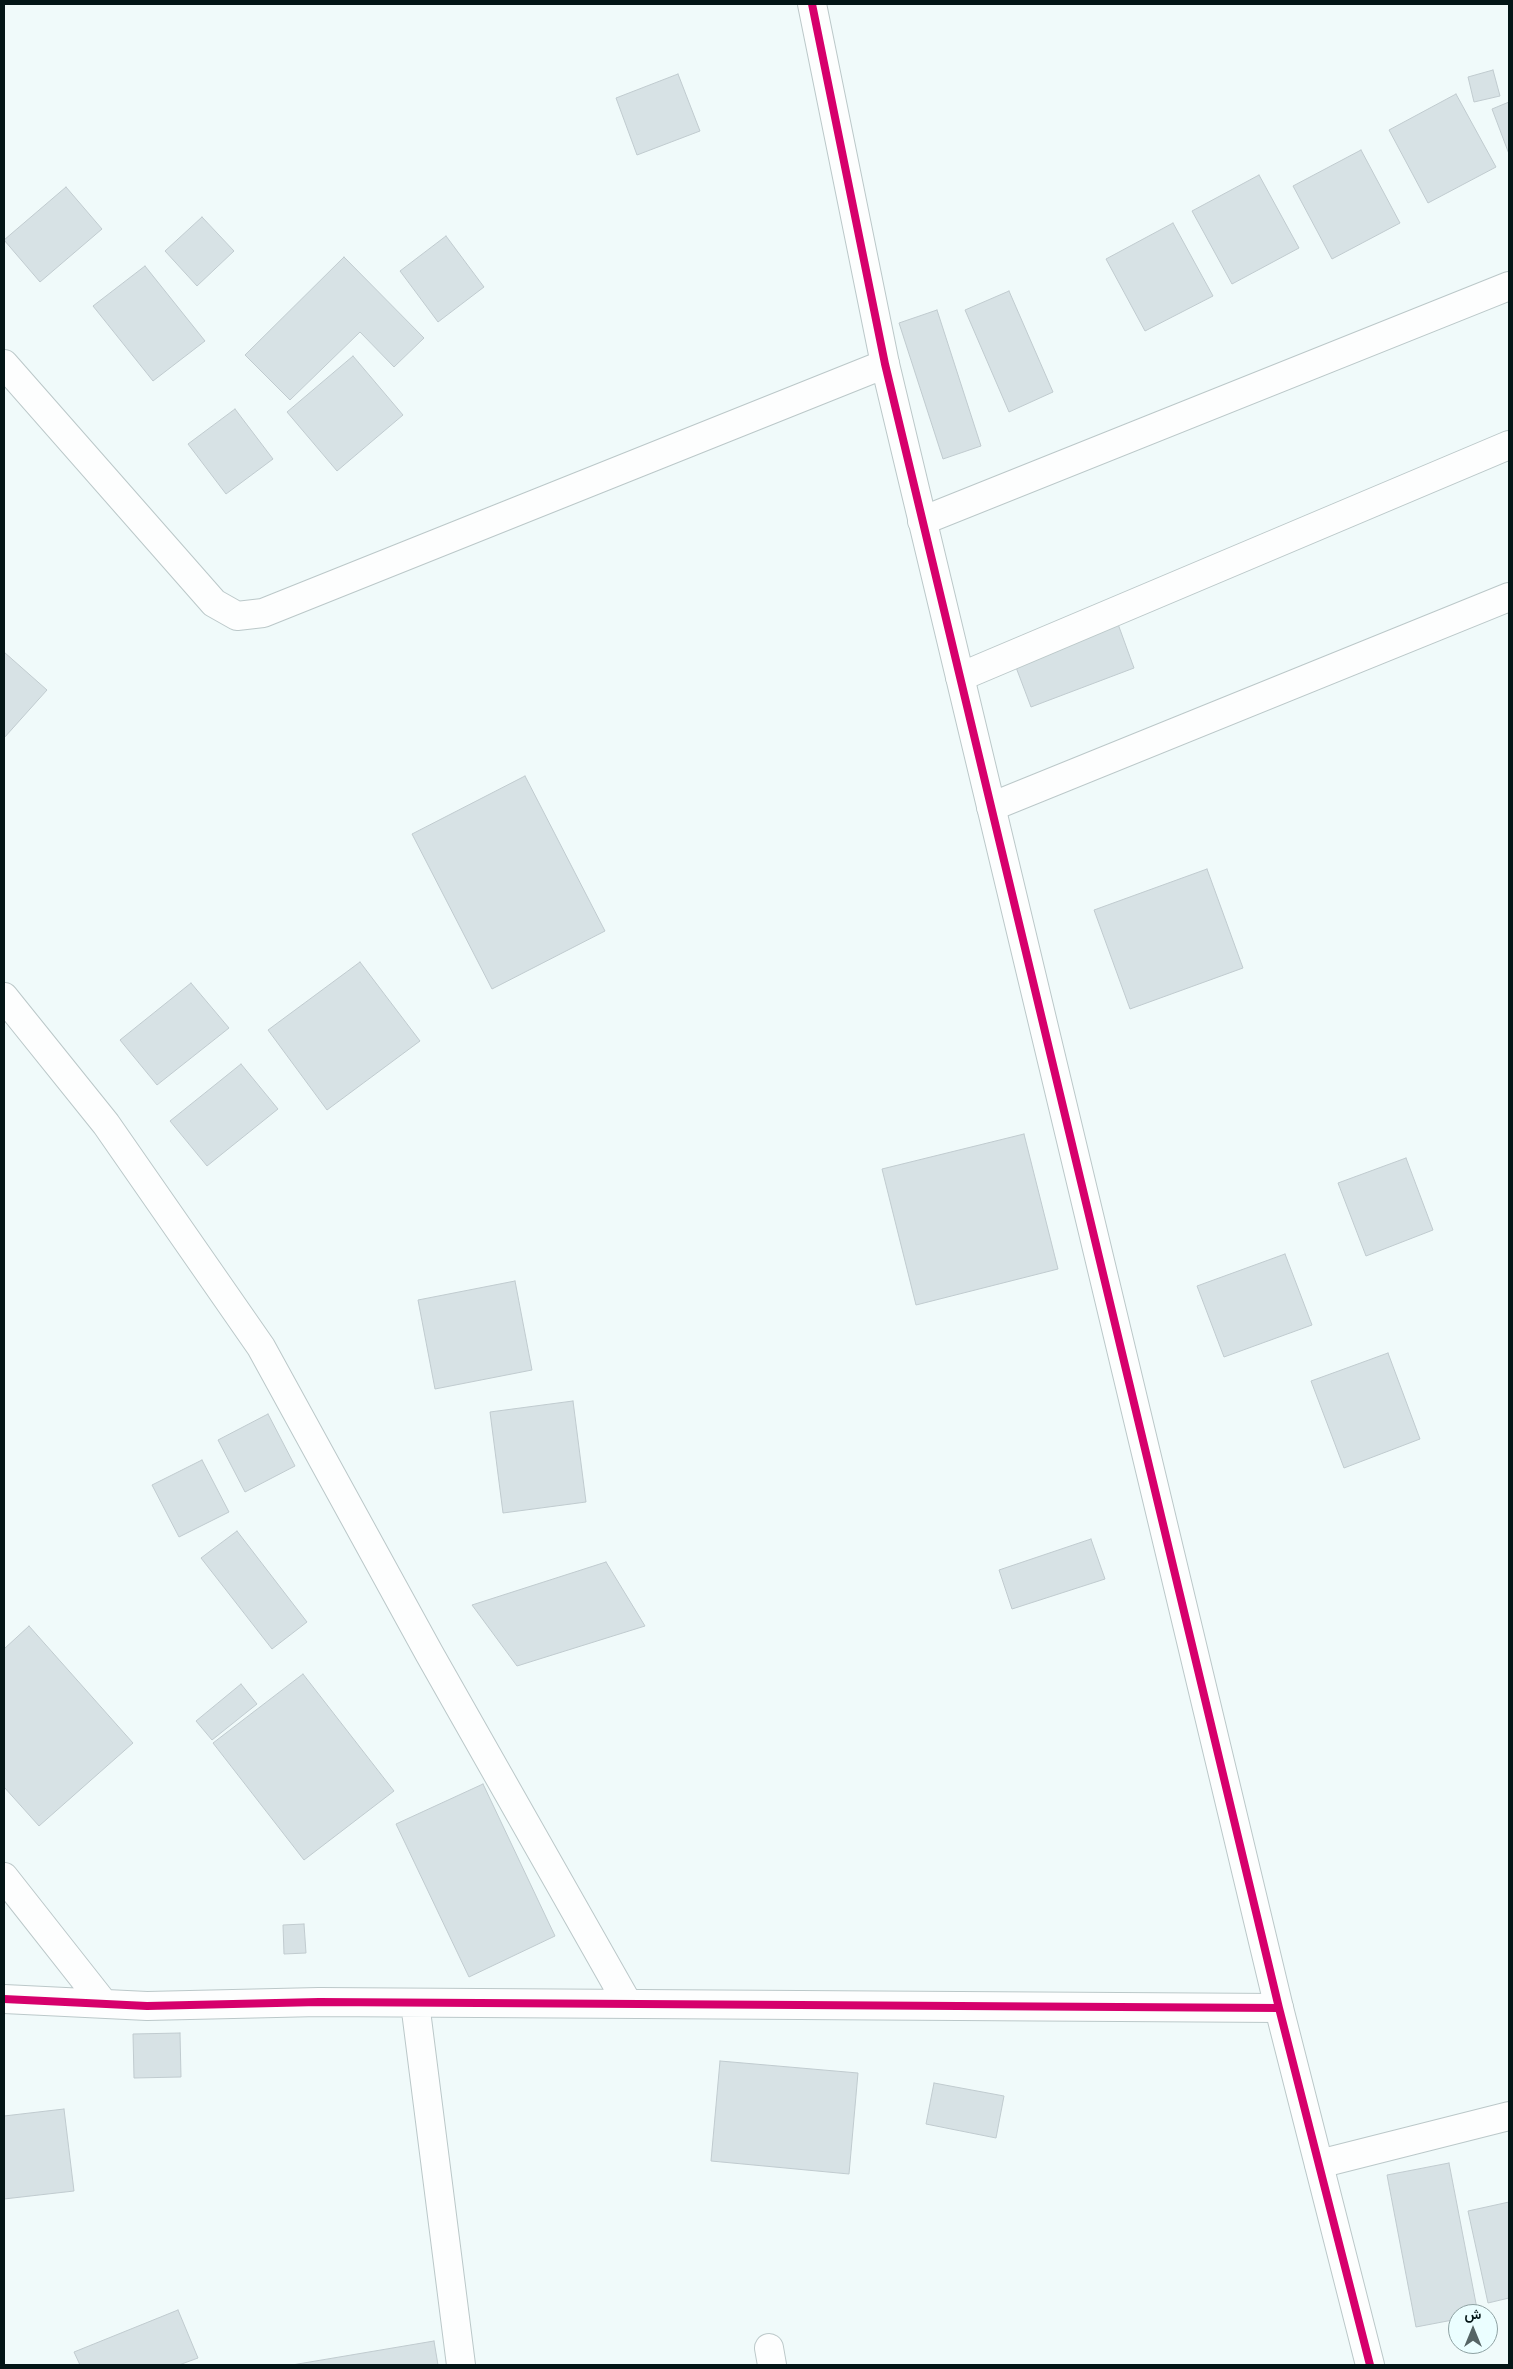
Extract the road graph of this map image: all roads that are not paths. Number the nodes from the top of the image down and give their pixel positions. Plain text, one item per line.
1 (812, 4) edge
2 (1509, 286) edge
3 (4, 364) edge
4 (885, 364) junction
5 (1509, 445) edge
6 (922, 521) junction
7 (1509, 597) edge
8 (960, 677) junction
9 (991, 807) junction
10 (4, 997) edge
11 (4, 1877) edge
12 (4, 1999) edge
13 (415, 2003) junction
14 (104, 2004) junction
15 (628, 2004) junction
16 (1279, 2008) junction
17 (1509, 2116) edge
18 (1319, 2164) junction
19 (461, 2365) edge
20 (1370, 2365) edge

1 - 4 street
2 - 6 street
3 - 4 street
4 - 6 street
5 - 8 street
6 - 8 street
7 - 9 street
8 - 9 street
9 - 16 street
10 - 15 street
11 - 14 street
12 - 14 street
13 - 14 street
13 - 15 street
13 - 19 street
15 - 16 street
16 - 18 street
17 - 18 street
18 - 20 street

